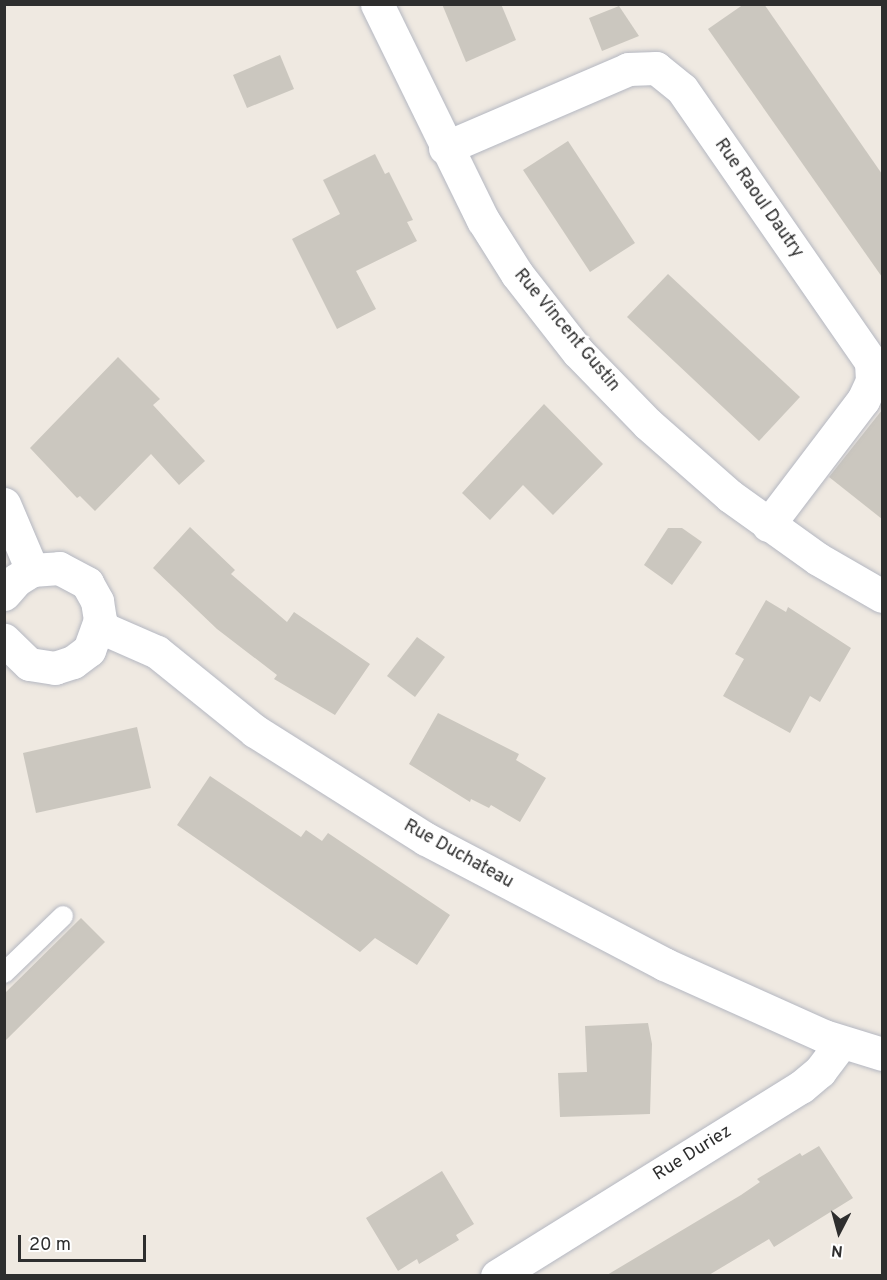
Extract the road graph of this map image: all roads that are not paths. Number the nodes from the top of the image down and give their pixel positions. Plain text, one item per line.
1 (377, 4) edge
2 (445, 147) junction
3 (4, 504) edge
4 (768, 525) junction
5 (32, 570) junction
6 (4, 594) edge
7 (882, 596) edge
8 (100, 627) junction
9 (7, 651) edge
10 (63, 916) dead end
11 (4, 973) edge
12 (841, 1043) junction
13 (882, 1054) edge
14 (497, 1275) edge

1 - 2 street, Rue Vincent Gustin
2 - 4 street, Rue Vincent Gustin
2 - 4 street, Rue Raoul Dautry
3 - 5 street
4 - 7 street, Rue Vincent Gustin
5 - 6 street
5 - 8 street
8 - 9 street
8 - 12 street, Rue Duchateau
10 - 11 lane
12 - 13 street
12 - 14 street, Rue Duriez

